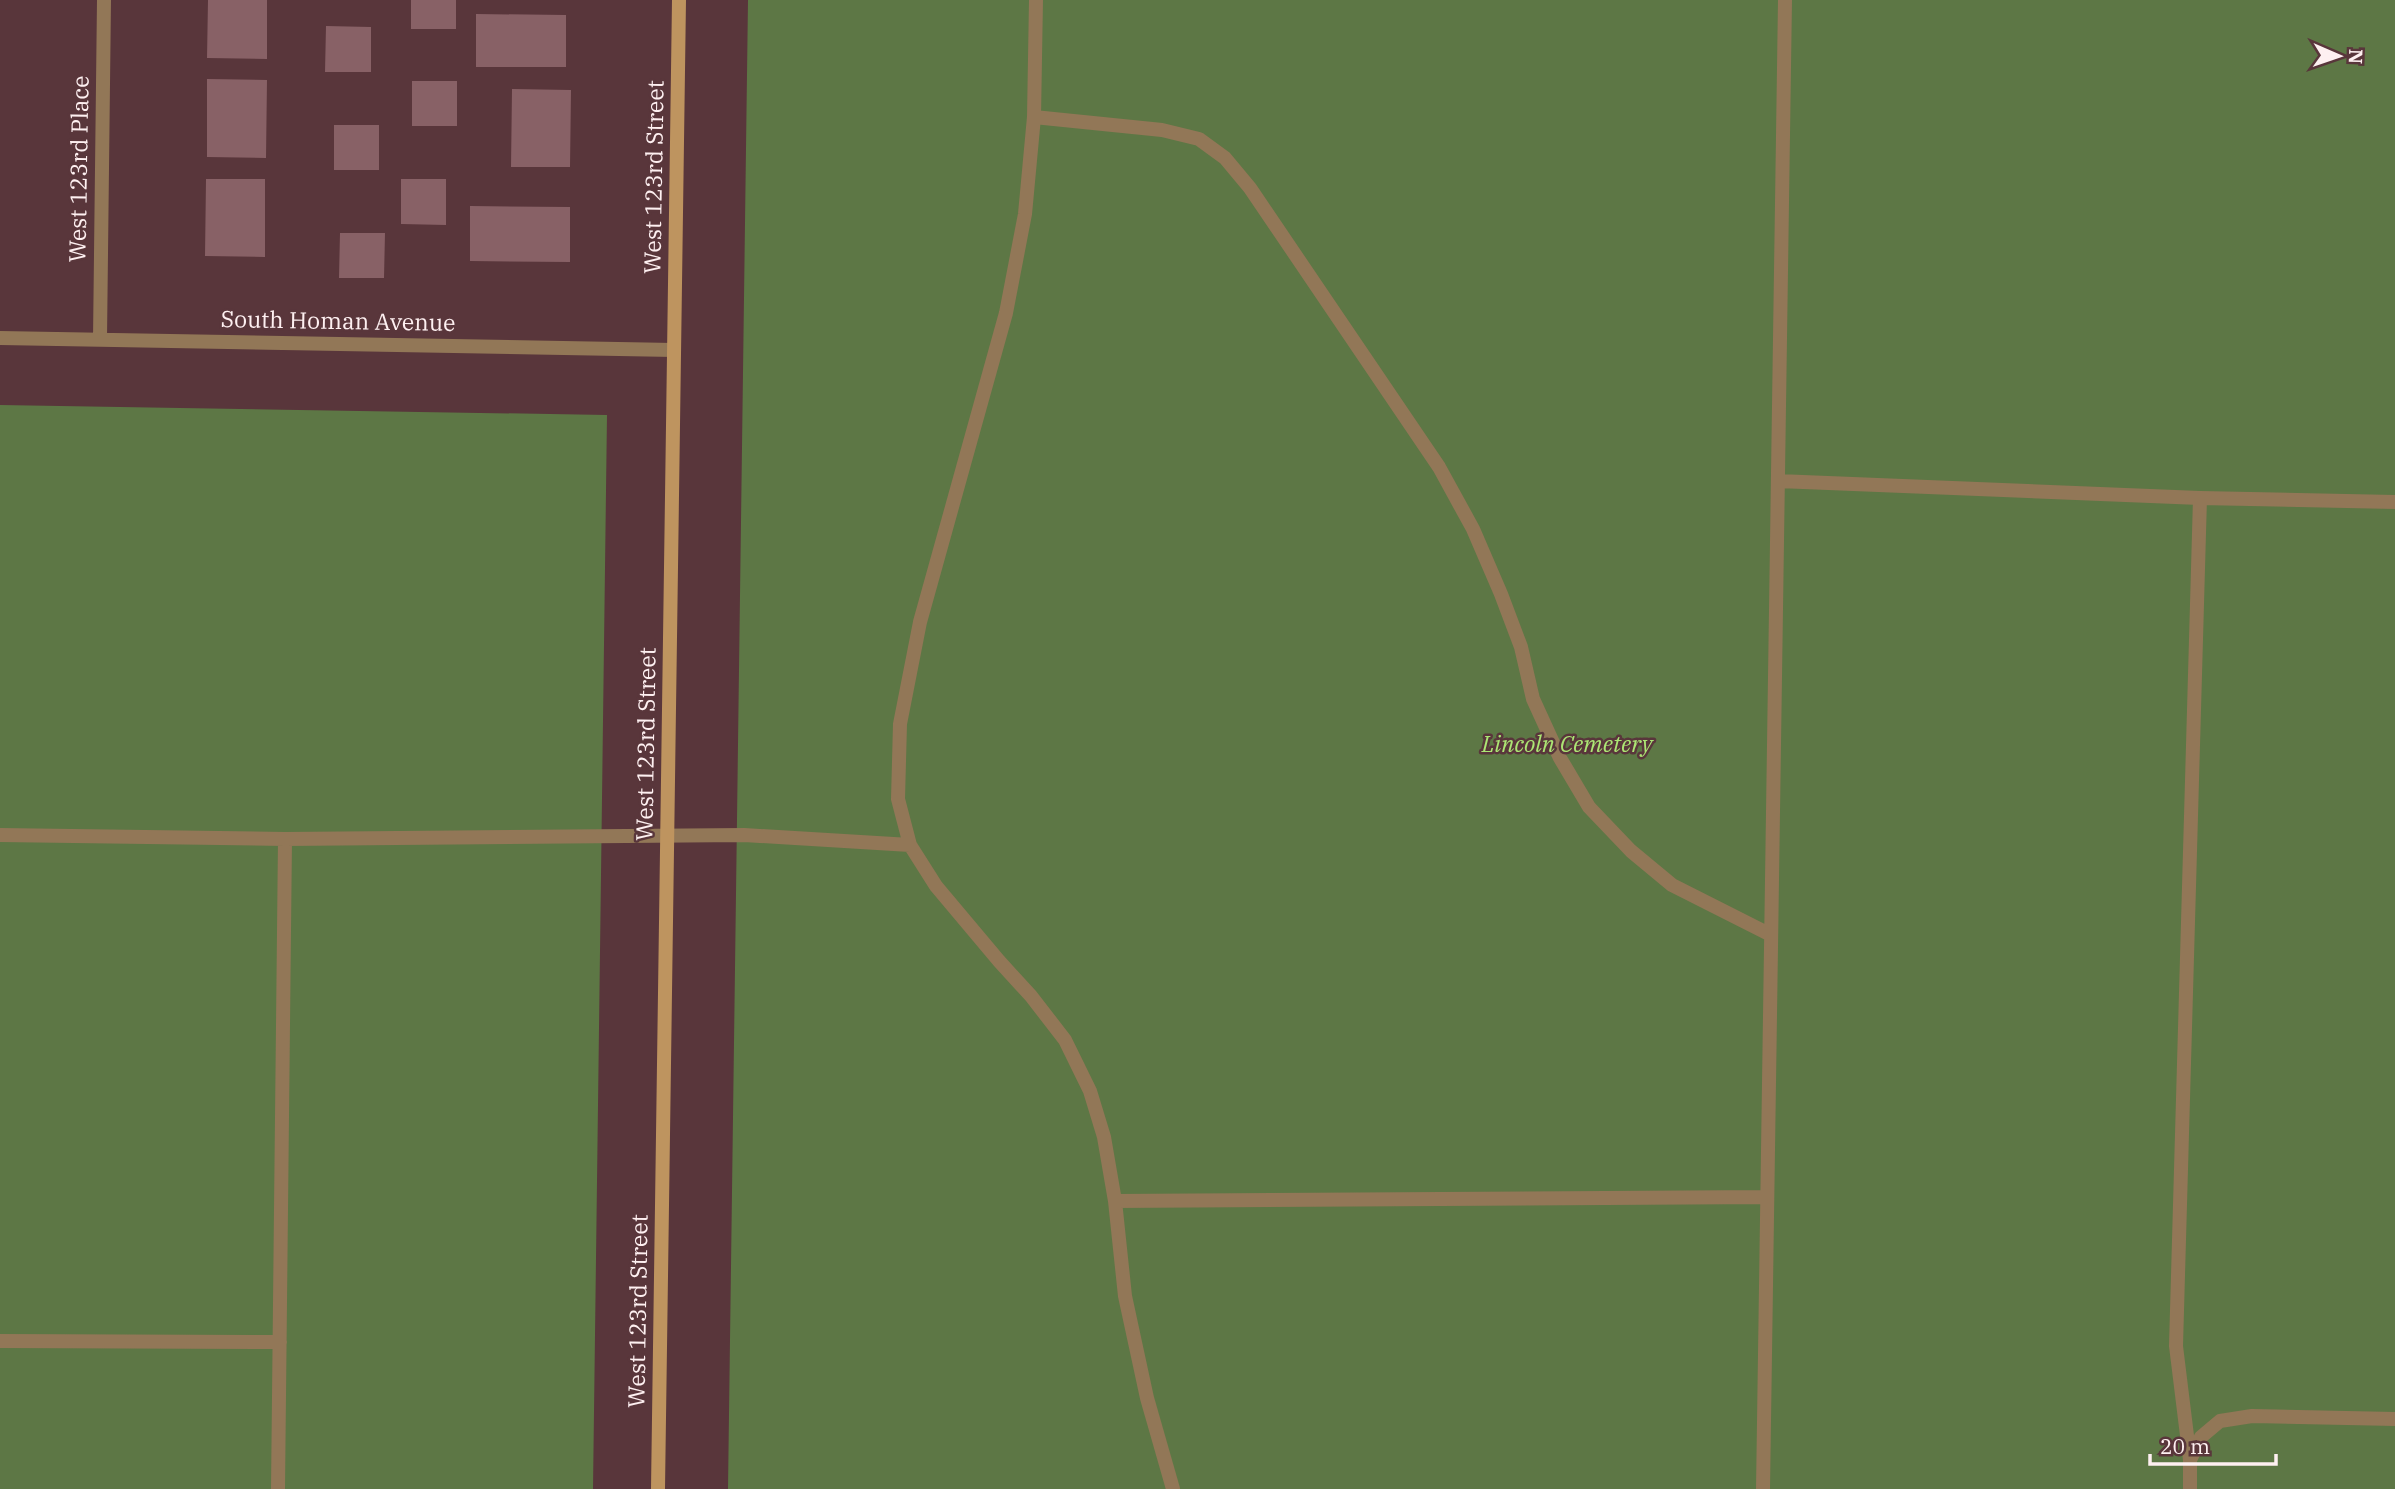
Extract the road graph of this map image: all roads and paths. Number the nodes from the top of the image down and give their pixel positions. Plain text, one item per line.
1 (104, 0) edge
2 (679, 0) edge
3 (1036, 0) edge
4 (1785, 0) edge
5 (1034, 117) junction
6 (0, 338) edge
7 (100, 339) junction
8 (674, 351) junction
9 (1778, 481) junction
10 (2200, 498) junction
11 (2395, 502) edge
12 (0, 835) edge
13 (667, 836) junction
14 (285, 839) junction
15 (909, 845) junction
16 (1771, 935) junction
17 (1767, 1197) junction
18 (1115, 1201) junction
19 (0, 1341) edge
20 (280, 1342) junction
21 (2395, 1419) edge
22 (2190, 1460) junction
23 (278, 1489) edge
24 (658, 1489) edge
25 (1173, 1489) edge
26 (1763, 1489) edge
27 (2190, 1489) edge

1 - 7 street, West 123rd Place
2 - 8 street, West 123rd Street
3 - 5 street
4 - 9 street
5 - 15 street
5 - 16 street
6 - 7 street, South Homan Avenue
7 - 8 street, South Homan Avenue
8 - 13 street, West 123rd Street
9 - 10 street
9 - 16 street
10 - 11 street
10 - 22 street
12 - 14 street
13 - 14 street
13 - 15 street
13 - 24 street, West 123rd Street
14 - 20 street
15 - 18 street
16 - 17 street
17 - 18 street
17 - 26 street
18 - 25 street
19 - 20 street
20 - 23 street
21 - 22 street
22 - 27 street

